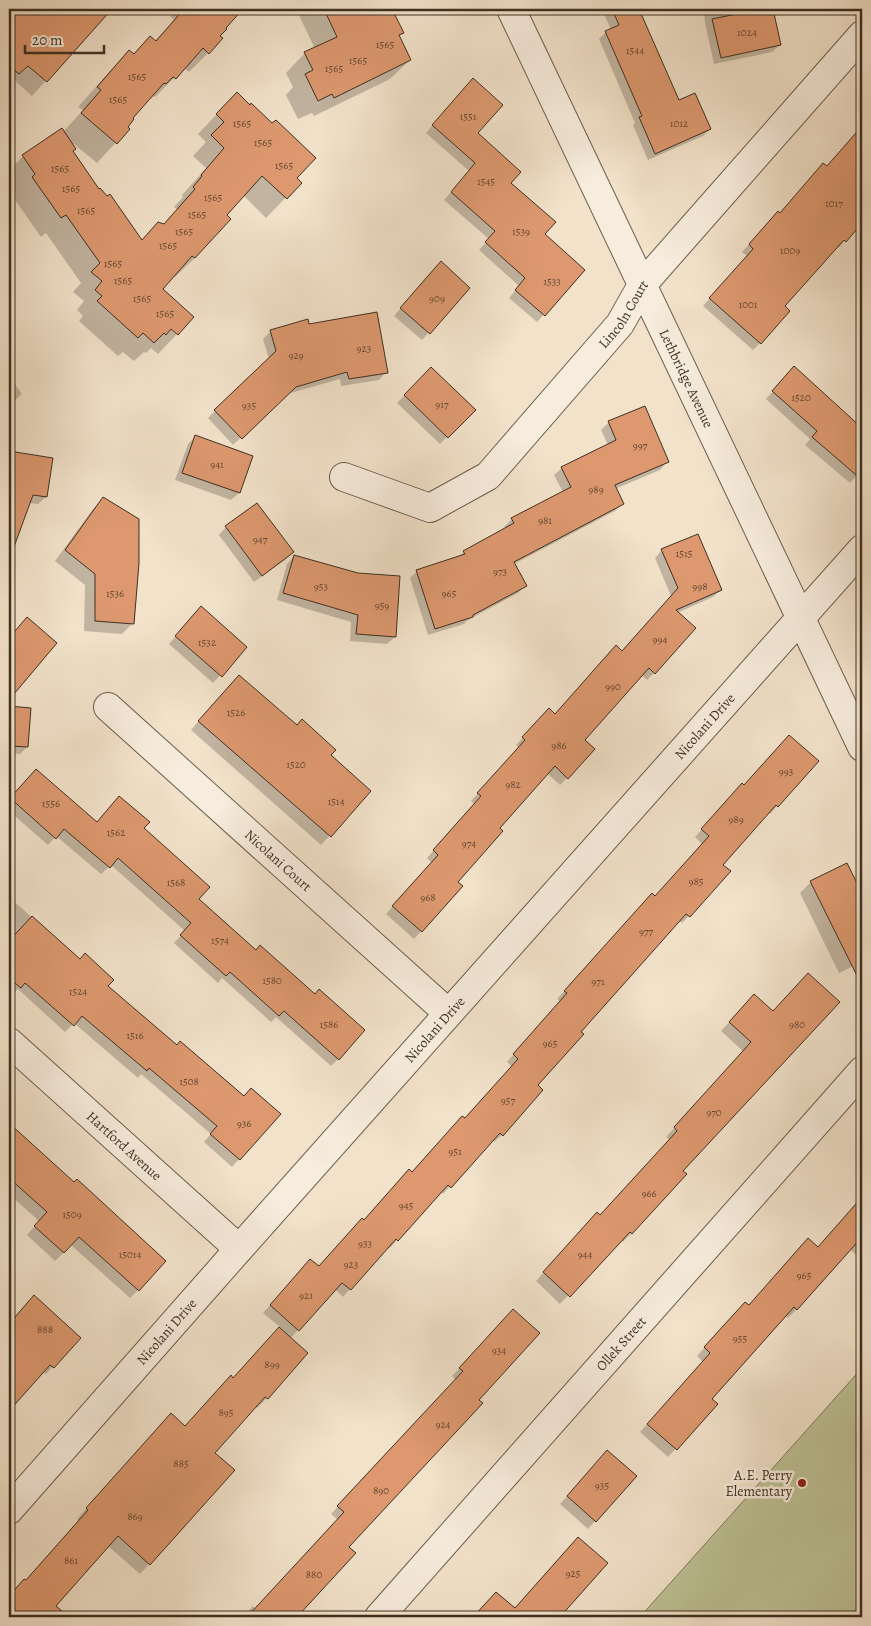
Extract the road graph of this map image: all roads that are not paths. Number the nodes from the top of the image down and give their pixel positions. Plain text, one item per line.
1 (511, 9) edge
2 (862, 36) edge
3 (642, 285) junction
4 (344, 476) dead end
5 (862, 549) edge
6 (801, 617) junction
7 (108, 707) dead end
8 (862, 747) edge
9 (448, 1013) junction
10 (9, 1042) edge
11 (862, 1071) edge
12 (239, 1248) junction
13 (9, 1510) edge
14 (379, 1617) edge

1 - 3 street, Lethbridge Avenue
2 - 3 street, Lincoln Court
3 - 4 street, Lincoln Court
3 - 6 street, Lethbridge Avenue
5 - 6 street, Nicolani Drive
6 - 8 street, Lethbridge Avenue
6 - 9 street, Nicolani Drive
7 - 9 street, Nicolani Court
9 - 12 street, Nicolani Drive
10 - 12 street, Hartford Avenue
11 - 14 street, Ollek Street
12 - 13 street, Nicolani Drive

